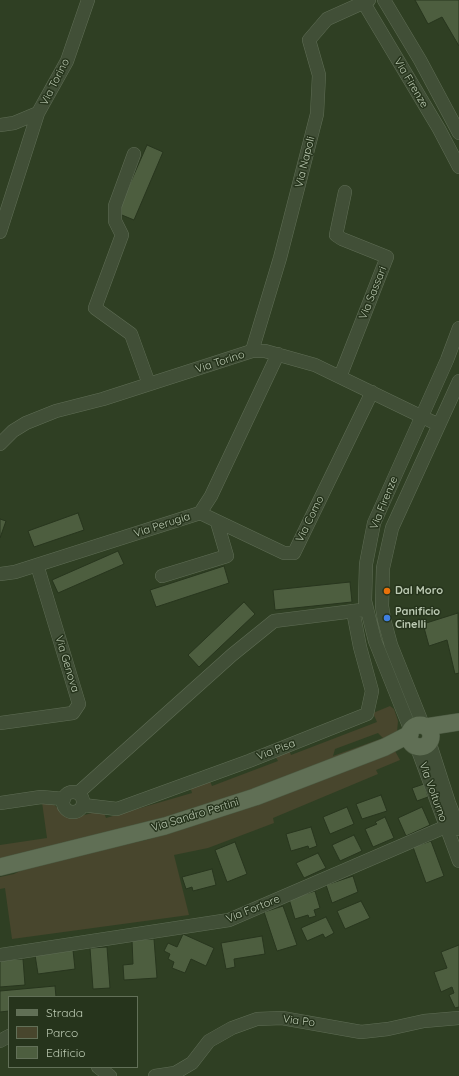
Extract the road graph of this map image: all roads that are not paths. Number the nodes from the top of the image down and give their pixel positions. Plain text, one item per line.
1 (88, 0) edge
2 (384, 0) edge
3 (366, 1) edge
4 (38, 113) junction
5 (0, 125) edge
6 (459, 133) edge
7 (134, 154) dead end
8 (458, 162) edge
9 (345, 192) dead end
10 (0, 232) edge
11 (459, 328) edge
12 (252, 351) junction
13 (278, 354) junction
14 (340, 377) junction
15 (459, 381) edge
16 (149, 384) junction
17 (372, 392) junction
18 (421, 417) junction
19 (439, 425) junction
20 (0, 444) edge
21 (200, 514) junction
22 (217, 522) junction
23 (37, 565) junction
24 (0, 574) edge
25 (162, 576) dead end
26 (368, 610) junction
27 (353, 611) junction
28 (458, 722) edge
29 (0, 723) edge
30 (420, 736) junction
31 (78, 793) junction
32 (64, 799) junction
33 (0, 803) edge
34 (83, 805) junction
35 (455, 825) edge
36 (459, 860) edge
37 (0, 867) edge
38 (0, 955) edge
39 (459, 1018) edge
40 (192, 1063) junction
41 (99, 1068) edge
42 (110, 1076) edge
43 (159, 1076) edge
44 (193, 1076) edge

1 - 4 street, Via Torino
2 - 6 street, Via Firenze
3 - 8 street, Via Firenze
3 - 12 street, Via Napoli
4 - 5 street
4 - 10 street, Via Torino
7 - 16 street
9 - 14 street, Via Sassari
11 - 18 street, Via Firenze
12 - 13 street, Via Torino
12 - 16 street, Via Torino
13 - 14 street, Via Torino
13 - 21 street, Via Perugia
14 - 17 street, Via Torino
15 - 19 street, Via Firenze
16 - 20 street, Via Torino
17 - 18 street, Via Torino
17 - 22 street, Via Como
18 - 19 street, Via Torino
18 - 26 street, Via Firenze
19 - 30 street, Via Firenze
21 - 22 street, Via Como
21 - 23 street, Via Perugia
22 - 25 street
23 - 24 street, Via Perugia
23 - 29 street, Via Genova
26 - 27 street
26 - 30 street, Via Firenze
27 - 31 street
27 - 34 street, Via Pisa
28 - 30 main road, Via Sandro Pertini
30 - 35 street, Via Volturno
30 - 37 main road, Via Sandro Pertini
31 - 32 street
31 - 34 street
32 - 33 street
32 - 34 street
35 - 36 street, Via Volturno
35 - 38 street, Via Fortore
39 - 40 street, Via Po
40 - 43 street, Via Po
40 - 44 street
41 - 42 street

